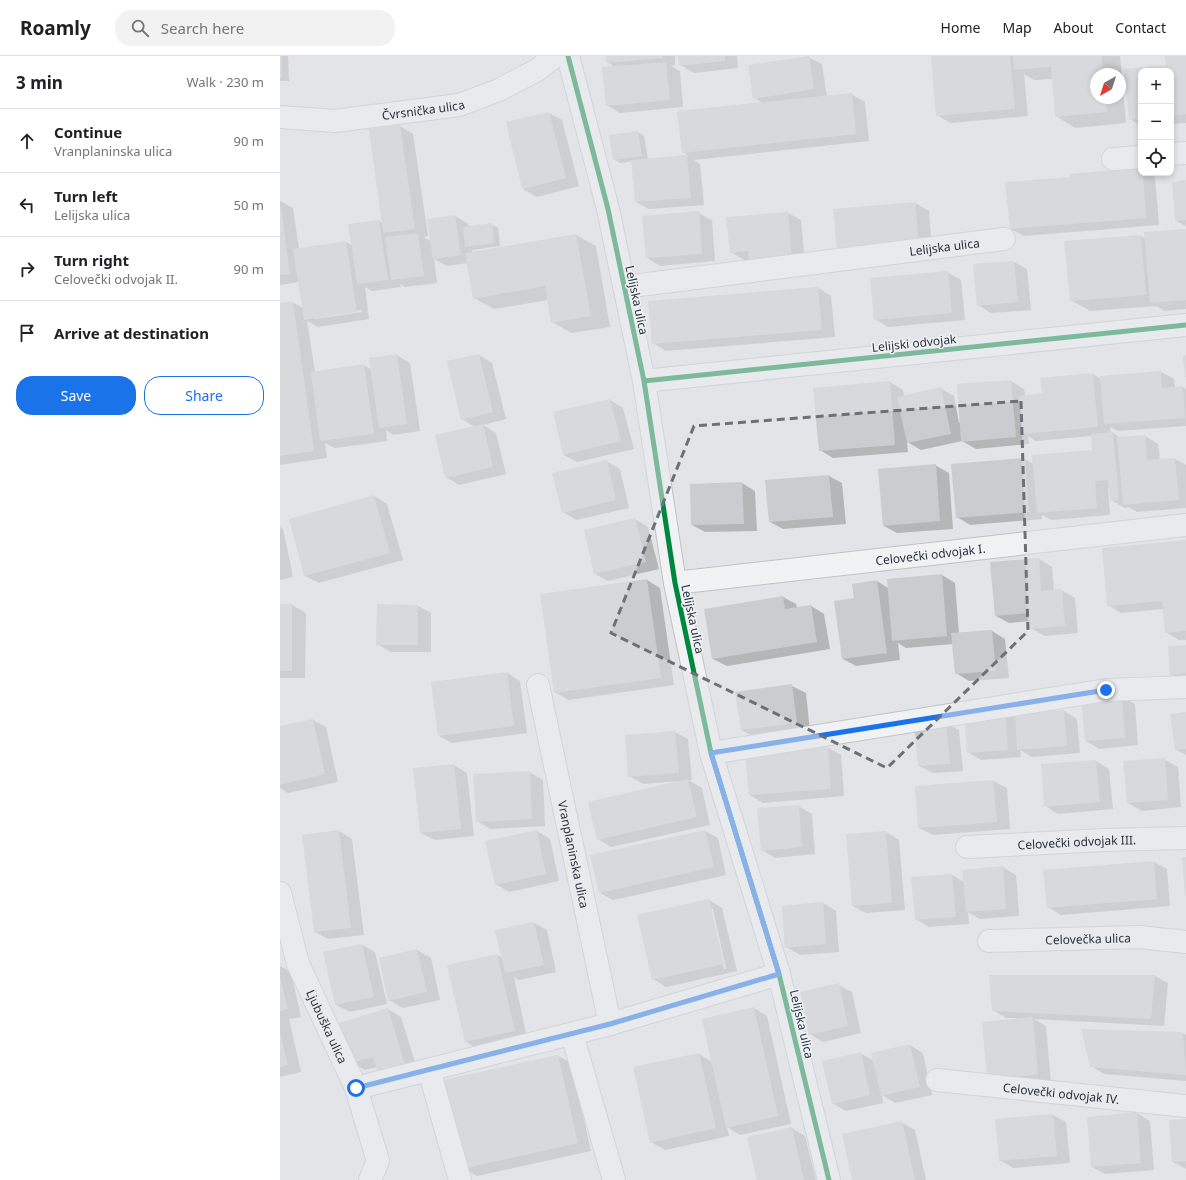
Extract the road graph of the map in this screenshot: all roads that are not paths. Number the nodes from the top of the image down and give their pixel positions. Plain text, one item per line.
1 (555, 56) edge
2 (568, 56) edge
3 (280, 117) edge
4 (1186, 153) edge
5 (1174, 154) edge
6 (1138, 157) edge
7 (1113, 159) dead end
8 (1004, 239) dead end
9 (624, 287) junction
10 (1186, 325) edge
11 (644, 381) junction
12 (1186, 525) edge
13 (675, 583) junction
14 (538, 685) dead end
15 (1186, 687) edge
16 (711, 753) junction
17 (1186, 838) edge
18 (967, 847) dead end
19 (280, 893) edge
20 (989, 941) dead end
21 (1186, 942) edge
22 (779, 974) junction
23 (610, 1024) junction
24 (572, 1034) junction
25 (429, 1070) junction
26 (937, 1080) dead end
27 (356, 1088) junction
28 (1186, 1106) edge
29 (370, 1180) edge
30 (460, 1180) edge
31 (614, 1180) edge
32 (829, 1180) edge

1 - 3 street, Čvrsnička ulica
2 - 9 street, Lelijska ulica
4 - 5 street
6 - 7 street
8 - 9 street, Lelijska ulica
9 - 11 street, Lelijska ulica
10 - 11 street, Lelijski odvojak
11 - 13 street, Lelijska ulica
12 - 13 street, Celovečki odvojak I.
13 - 16 street, Lelijska ulica
14 - 23 street, Vranplaninska ulica
15 - 16 street
16 - 22 street, Lelijska ulica
17 - 18 street, Celovečki odvojak III.
19 - 27 street, Ljubuška ulica
20 - 21 street, Celovečka ulica
22 - 23 street
22 - 32 street, Lelijska ulica
23 - 24 street
24 - 25 street
24 - 31 street
25 - 27 street
25 - 30 street
26 - 28 street, Celovečki odvojak IV.
27 - 29 street, Ljubuška ulica

